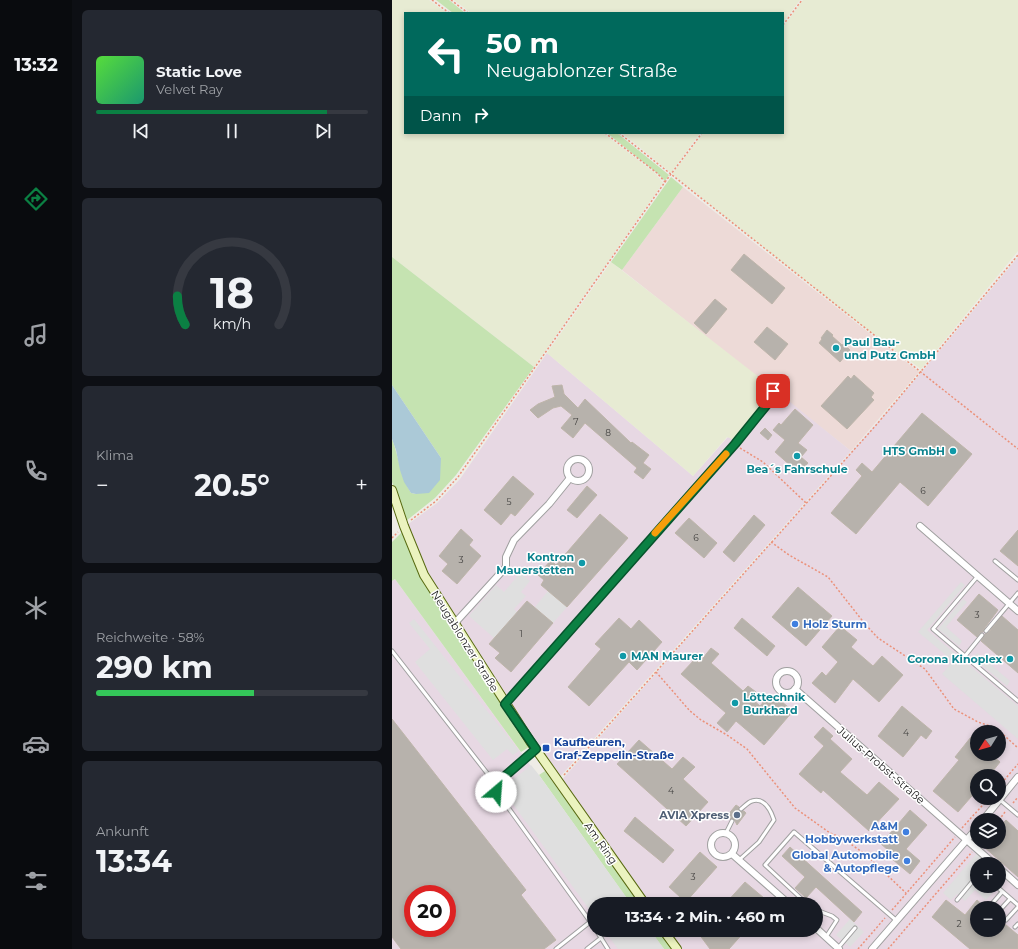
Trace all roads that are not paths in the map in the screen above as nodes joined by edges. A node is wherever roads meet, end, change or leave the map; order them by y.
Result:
1 (769, 402) dead end
2 (570, 478) dead end
3 (392, 490) edge
4 (920, 526) dead end
5 (995, 561) dead end
6 (977, 576) junction
7 (1018, 580) edge
8 (1018, 593) edge
9 (1009, 603) junction
10 (1018, 611) edge
11 (454, 624) junction
12 (986, 631) dead end
13 (982, 635) dead end
14 (392, 651) edge
15 (965, 656) junction
16 (795, 690) dead end
17 (1018, 701) edge
18 (505, 704) junction
19 (536, 749) junction
20 (1018, 777) edge
21 (498, 782) junction
22 (558, 782) joint
23 (1006, 791) edge
24 (994, 805) edge
25 (1006, 805) edge
26 (741, 809) dead end
27 (988, 813) edge
28 (1018, 815) edge
29 (732, 821) dead end
30 (726, 833) junction
31 (970, 836) edge
32 (967, 840) junction
33 (732, 854) junction
34 (986, 857) edge
35 (739, 860) junction
36 (1006, 876) edge
37 (970, 884) edge
38 (1018, 885) edge
39 (1001, 893) edge
40 (1003, 893) edge
41 (639, 897) edge
42 (781, 897) edge
43 (799, 897) edge
44 (1010, 899) junction
45 (957, 900) dead end
46 (994, 901) edge
47 (1006, 903) edge
48 (1018, 906) edge
49 (823, 913) edge
50 (587, 918) edge
51 (1006, 920) dead end
52 (897, 921) junction
53 (587, 924) edge
54 (1018, 924) edge
55 (1015, 927) dead end
56 (855, 928) dead end
57 (823, 934) edge
58 (668, 937) edge
59 (826, 937) junction
60 (601, 938) joint
61 (556, 949) edge
62 (587, 949) edge
63 (608, 949) edge
64 (677, 949) edge
65 (838, 949) edge
66 (872, 949) edge

1 - 18 street
2 - 11 street
3 - 11 street, Neugablonzer Straße
4 - 6 street
5 - 7 lane
6 - 9 street
6 - 15 lane
8 - 9 lane
9 - 10 street
9 - 12 lane
11 - 18 street, Neugablonzer Straße
13 - 15 lane
14 - 21 lane
15 - 17 lane
16 - 32 street, Julius-Probst-Straße
18 - 19 street, Neugablonzer Straße
19 - 21 lane
19 - 22 street, Neugablonzer Straße
20 - 23 street
21 - 50 lane
22 - 41 street, Am Ring
24 - 27 street
25 - 28 lane
26 - 35 lane
29 - 30 lane
30 - 33 street
30 - 33 street
31 - 32 street
32 - 34 street, Julius-Probst-Straße
32 - 52 street
33 - 35 street
35 - 42 street
36 - 38 street
37 - 45 lane
39 - 46 lane
40 - 44 lane
43 - 52 lane
44 - 47 lane
44 - 48 lane
48 - 51 lane
49 - 59 lane
52 - 66 street
53 - 61 lane
54 - 55 lane
56 - 65 lane
57 - 59 street
58 - 64 street
59 - 65 street
60 - 62 lane
60 - 63 lane

